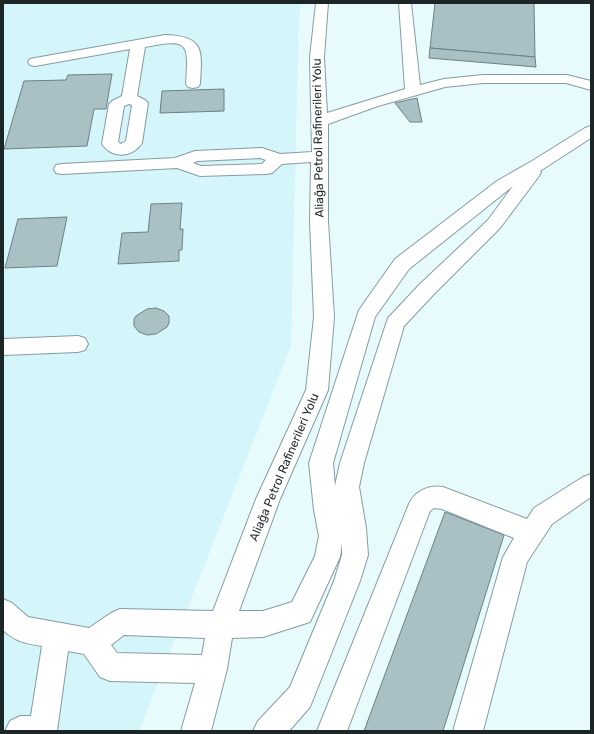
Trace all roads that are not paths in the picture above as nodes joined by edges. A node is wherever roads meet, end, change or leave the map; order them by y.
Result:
1 (322, 3) edge
2 (405, 3) edge
3 (138, 45) junction
4 (35, 62) dead end
5 (193, 84) dead end
6 (591, 86) edge
7 (413, 91) junction
8 (129, 98) junction
9 (320, 121) junction
10 (591, 131) edge
11 (320, 156) junction
12 (120, 158) junction
13 (538, 165) junction
14 (62, 169) dead end
15 (78, 344) dead end
16 (357, 345) junction
17 (3, 347) edge
18 (386, 351) junction
19 (346, 382) junction
20 (375, 389) junction
21 (333, 424) junction
22 (362, 433) junction
23 (591, 484) edge
24 (532, 533) junction
25 (3, 612) edge
26 (222, 625) junction
27 (57, 635) junction
28 (92, 642) junction
29 (213, 669) junction
30 (20, 731) edge
31 (196, 731) edge
32 (268, 731) edge
33 (332, 731) edge
34 (468, 731) edge

1 - 9 street, Aliağa Petrol Rafinerileri Yolu
2 - 7 street
3 - 4 street
3 - 5 street
3 - 8 street
6 - 7 street
7 - 9 street
8 - 12 street
8 - 12 street
9 - 11 street, Aliağa Petrol Rafinerileri Yolu
10 - 13 street
11 - 12 street
11 - 26 street, Aliağa Petrol Rafinerileri Yolu
12 - 14 street
13 - 16 street
13 - 18 street
15 - 17 street
16 - 18 street
16 - 19 street
18 - 20 street
19 - 20 street
19 - 21 street
20 - 22 street
21 - 22 street
21 - 26 street
22 - 32 street
23 - 24 street
24 - 33 street
24 - 34 street
25 - 27 street
26 - 28 street
26 - 29 street, Aliağa Petrol Rafinerileri Yolu
27 - 28 street
27 - 30 street
28 - 29 street
29 - 31 street, Aliağa Petrol Rafinerileri Yolu

